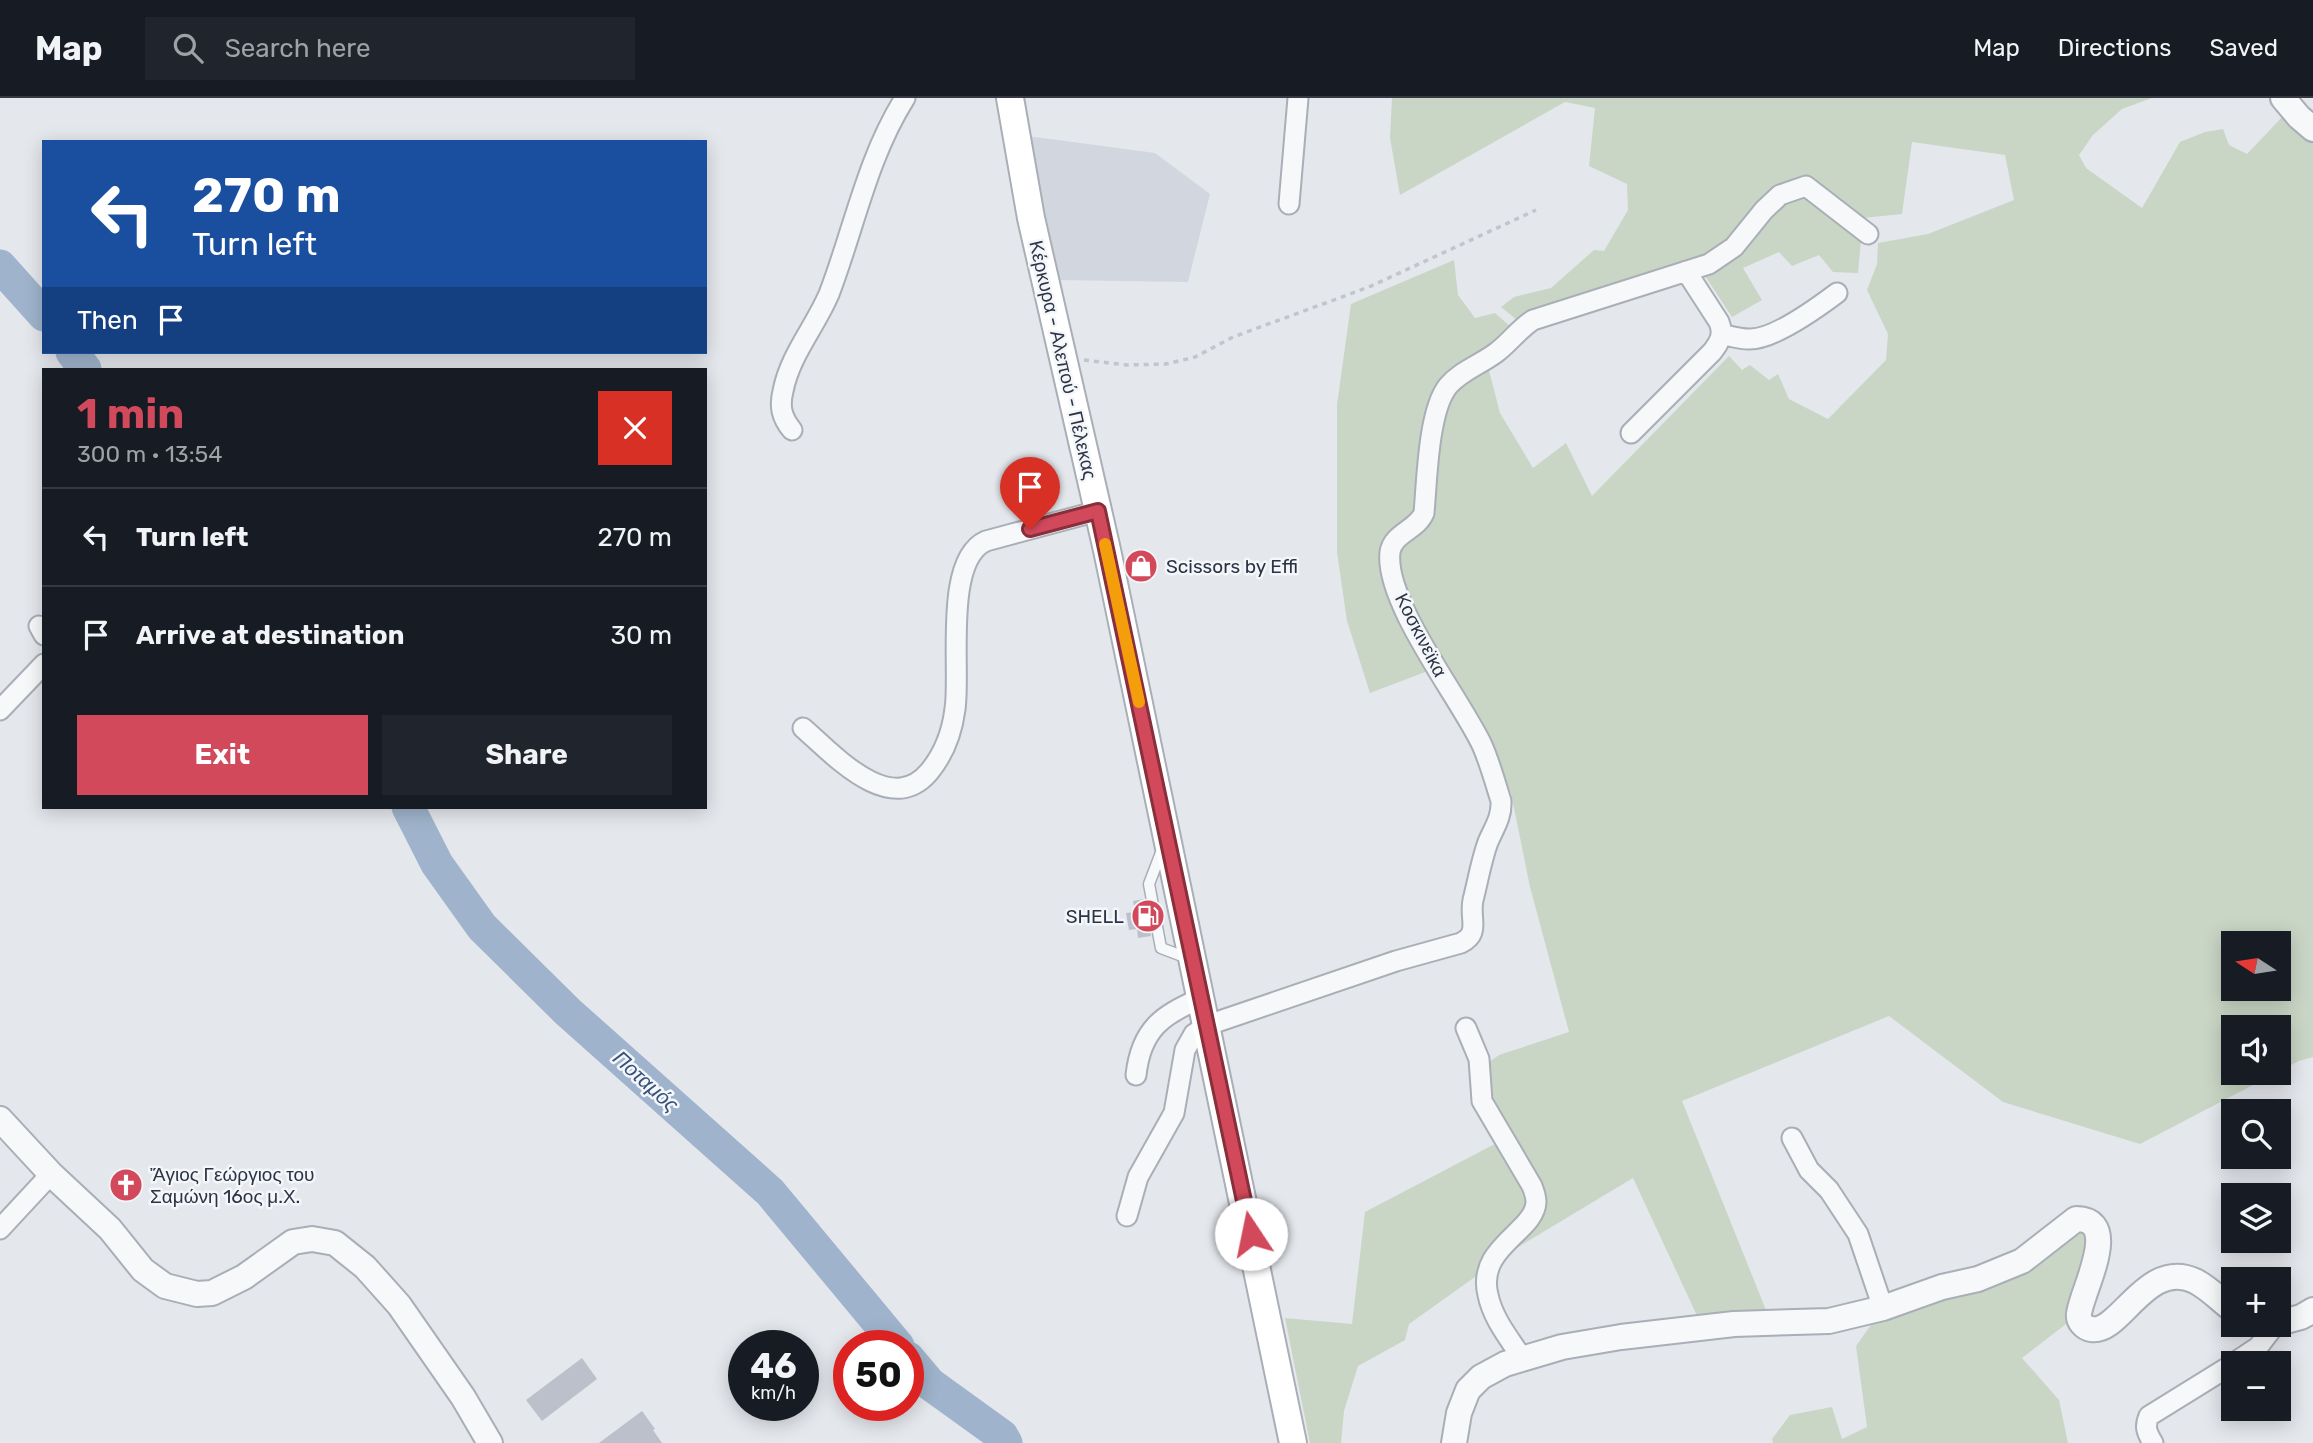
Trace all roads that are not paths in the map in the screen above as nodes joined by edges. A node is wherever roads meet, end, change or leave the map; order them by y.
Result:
1 (905, 98) edge
2 (1010, 98) edge
3 (1298, 98) edge
4 (2283, 98) edge
5 (2313, 129) edge
6 (1289, 204) dead end
7 (1868, 234) dead end
8 (1686, 271) junction
9 (1837, 293) dead end
10 (1721, 334) junction
11 (792, 430) dead end
12 (1631, 433) dead end
13 (1098, 511) junction
14 (42, 666) edge
15 (0, 710) edge
16 (803, 728) dead end
17 (1202, 998) junction
18 (1208, 1026) junction
19 (1466, 1028) dead end
20 (1136, 1075) dead end
21 (0, 1119) edge
22 (1791, 1138) dead end
23 (51, 1174) junction
24 (1127, 1216) dead end
25 (0, 1229) edge
26 (2221, 1301) edge
27 (1883, 1308) junction
28 (2313, 1310) edge
29 (2291, 1320) edge
30 (2266, 1337) edge
31 (2252, 1351) edge
32 (1522, 1358) junction
33 (2221, 1372) edge
34 (490, 1443) edge
35 (1293, 1443) edge
36 (1454, 1443) edge
37 (2154, 1443) edge

1 - 11 street
2 - 13 main road, Κέρκυρα - Αλεπού - Πέλεκας
3 - 6 street
4 - 5 street
7 - 8 street, Κοσκινεϊκα
8 - 10 street
8 - 18 street, Κοσκινεϊκα
9 - 10 street
10 - 12 street
13 - 16 street
13 - 17 main road, Κέρκυρα - Αλεπού - Πέλεκας
14 - 15 street
17 - 18 main road, Κέρκυρα - Αλεπού - Πέλεκας
17 - 20 street
18 - 24 street
18 - 35 main road, Κέρκυρα - Αλεπού - Πέλεκας
19 - 32 street
21 - 23 street
22 - 27 street
23 - 25 street
23 - 34 street
26 - 27 street
27 - 32 street
28 - 29 street
30 - 31 street
32 - 36 street
33 - 37 street

